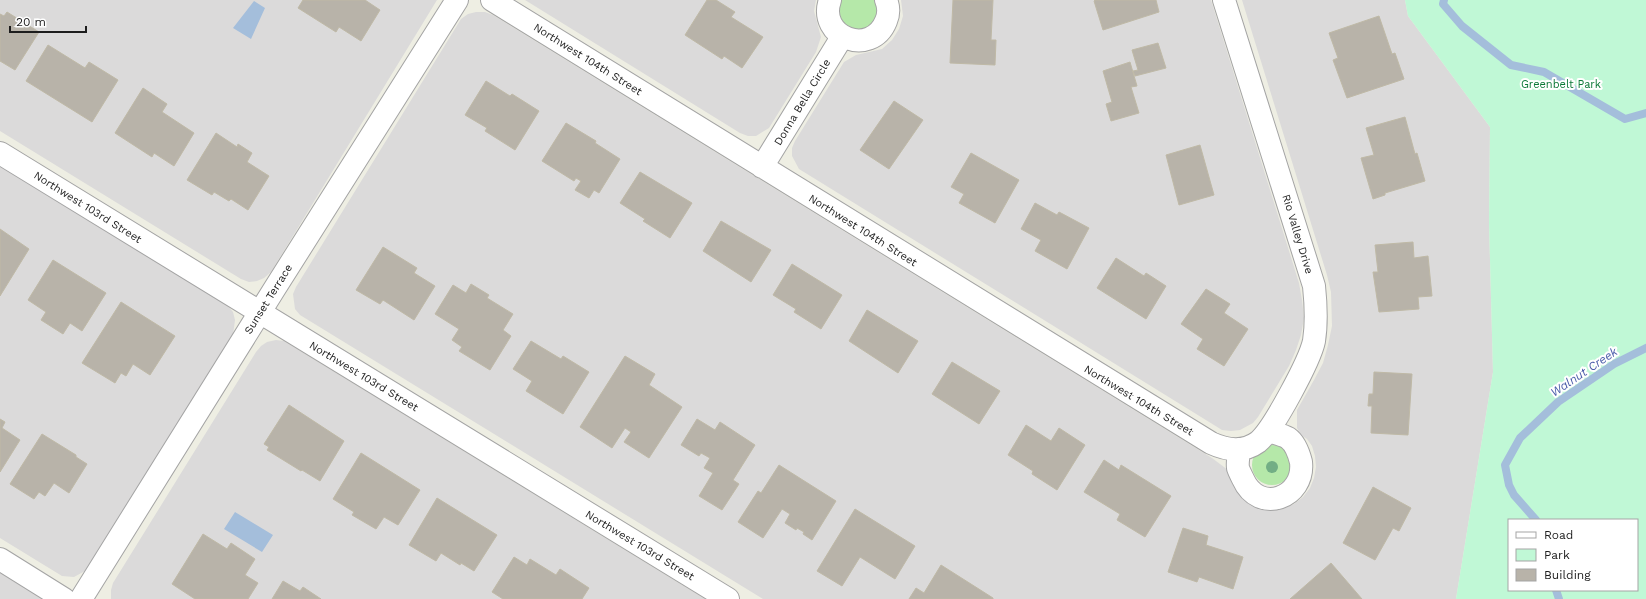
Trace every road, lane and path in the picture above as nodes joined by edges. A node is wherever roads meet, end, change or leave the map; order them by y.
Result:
1 (457, 0) edge
2 (492, 0) edge
3 (830, 0) edge
4 (886, 0) edge
5 (1224, 0) edge
6 (842, 36) junction
7 (0, 153) edge
8 (762, 167) junction
9 (260, 312) junction
10 (1268, 431) junction
11 (1239, 449) junction
12 (0, 559) edge
13 (64, 599) edge
14 (81, 599) edge
15 (728, 599) edge

1 - 9 street, Sunset Terrace
2 - 8 street, Northwest 104th Street
3 - 6 street
4 - 6 street
5 - 10 street, Rio Valley Drive
6 - 8 street, Donna Bella Circle
7 - 9 street, Northwest 103rd Street
8 - 11 street, Northwest 104th Street
9 - 14 street, Sunset Terrace
9 - 15 street, Northwest 103rd Street
10 - 11 street, Rio Valley Drive
10 - 11 street
12 - 13 street

